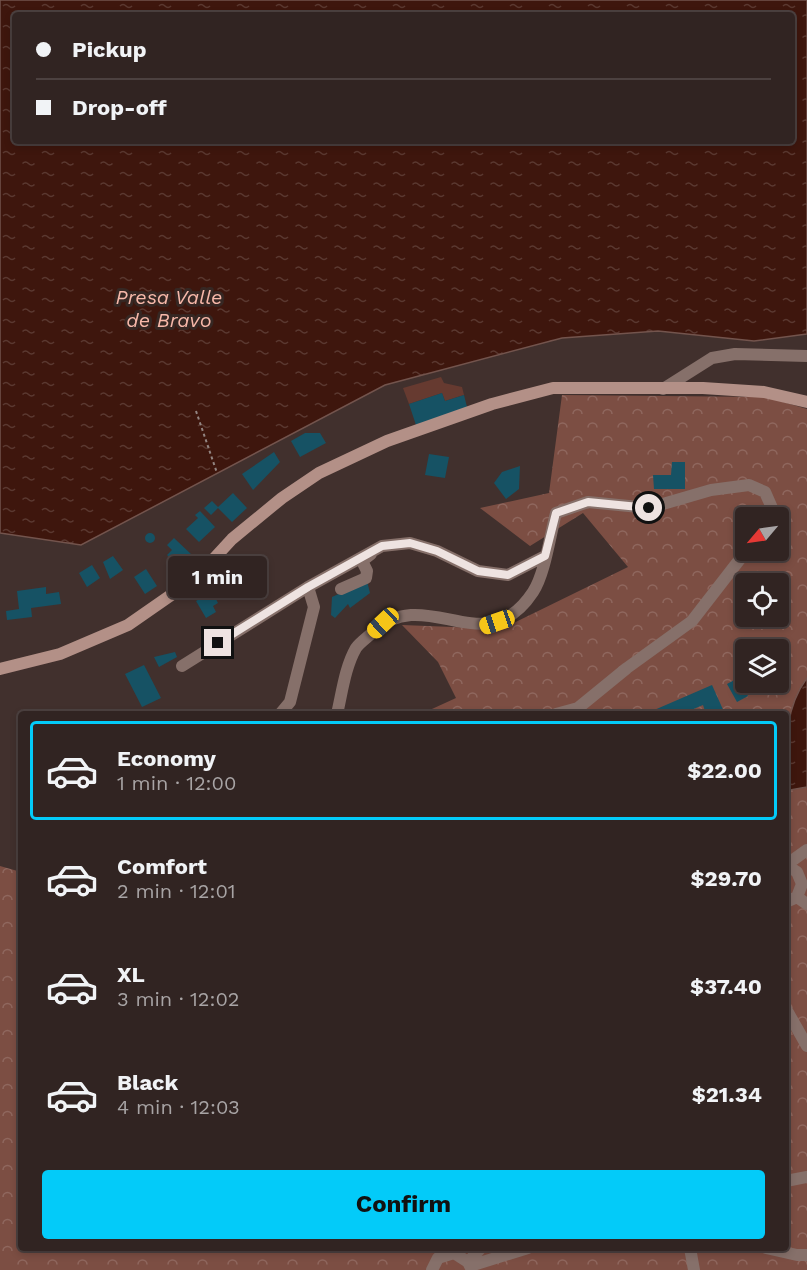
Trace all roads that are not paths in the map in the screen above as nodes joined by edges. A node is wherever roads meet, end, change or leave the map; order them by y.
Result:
1 (807, 356) edge
2 (663, 389) junction
3 (807, 402) edge
4 (772, 507) edge
5 (382, 546) junction
6 (545, 556) junction
7 (738, 561) edge
8 (308, 587) junction
9 (341, 589) dead end
10 (182, 666) dead end
11 (0, 669) edge
12 (282, 711) edge
13 (338, 711) edge
14 (567, 711) edge
15 (807, 850) edge
16 (789, 863) edge
17 (789, 867) edge
18 (804, 875) edge
19 (797, 901) edge
20 (789, 1014) edge
21 (807, 1046) edge
22 (807, 1177) edge
23 (789, 1180) edge
24 (479, 1251) edge
25 (518, 1251) edge
26 (691, 1251) edge
27 (778, 1251) edge
28 (807, 1255) edge
29 (470, 1266) edge
30 (432, 1270) edge
31 (694, 1270) edge

1 - 2 street
2 - 3 main road
2 - 11 main road
4 - 6 street
5 - 6 street
5 - 8 street
5 - 9 street
6 - 13 street
7 - 14 street
8 - 10 street
8 - 12 street
15 - 16 street
17 - 18 street
18 - 19 street
20 - 21 street
22 - 23 street
24 - 29 street
25 - 29 street
26 - 31 street
27 - 28 street
29 - 30 street

